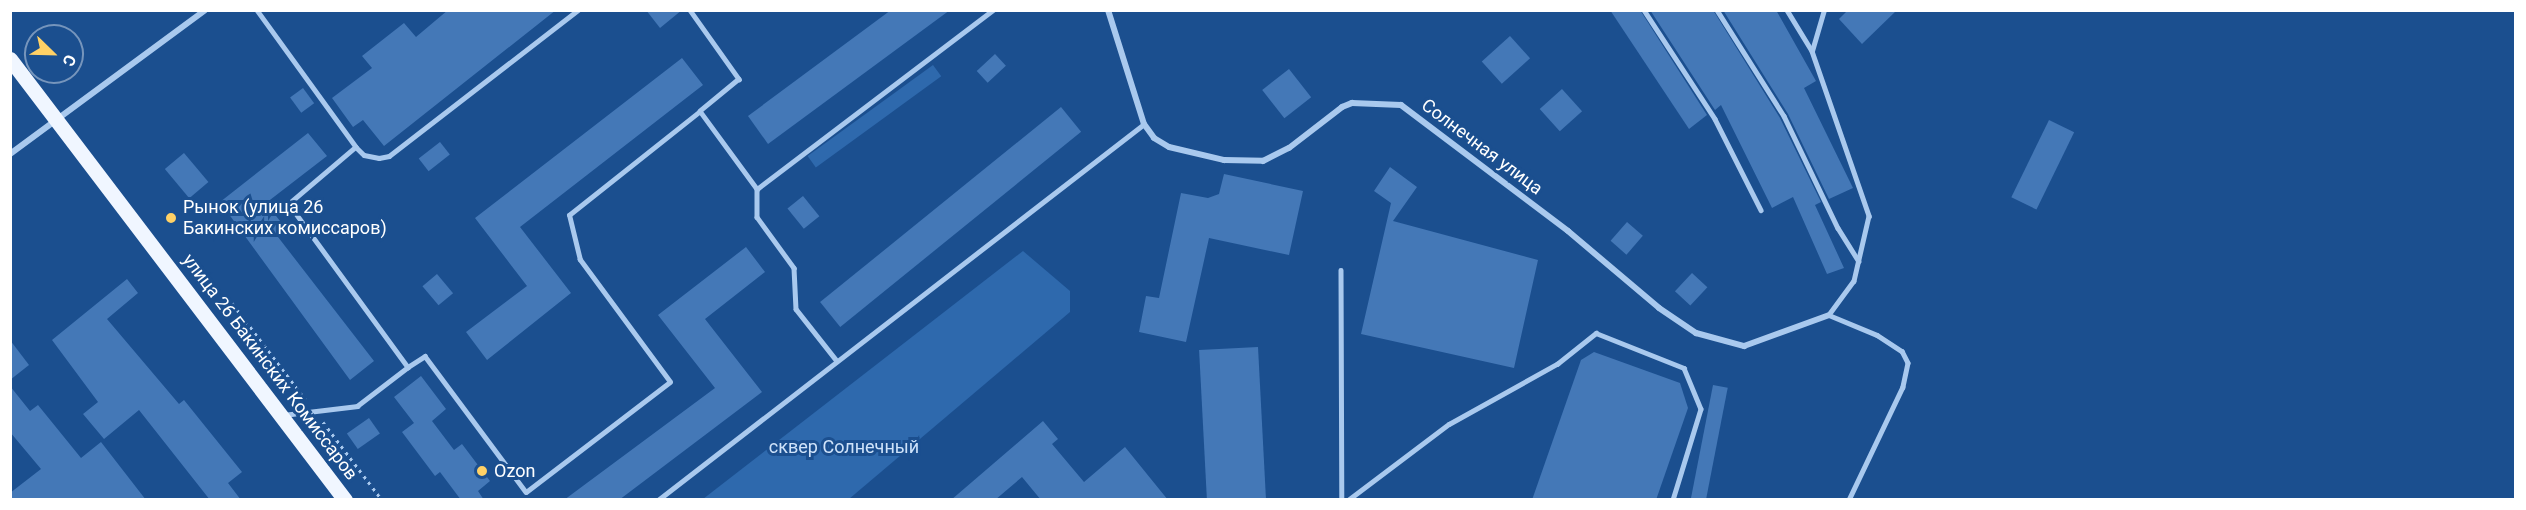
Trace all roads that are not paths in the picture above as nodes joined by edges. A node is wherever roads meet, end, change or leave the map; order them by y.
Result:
1 (205, 10) edge
2 (257, 10) edge
3 (578, 10) edge
4 (690, 10) edge
5 (993, 10) edge
6 (1108, 10) edge
7 (1644, 10) edge
8 (1717, 10) edge
9 (1787, 10) edge
10 (1824, 10) edge
11 (1812, 51) junction
12 (10, 59) edge
13 (700, 111) junction
14 (56, 119) junction
15 (1144, 124) junction
16 (356, 147) junction
17 (10, 154) edge
18 (757, 189) junction
19 (1761, 210) dead end
20 (1860, 262) junction
21 (1341, 270) dead end
22 (1829, 315) junction
23 (837, 362) junction
24 (408, 367) junction
25 (282, 415) junction
26 (345, 500) edge
27 (657, 500) edge
28 (1342, 500) edge
29 (1347, 500) edge
30 (1673, 500) edge
31 (1849, 500) edge

1 - 14 street
2 - 16 lane
3 - 16 lane
4 - 13 lane
5 - 18 lane
6 - 15 street, Солнечная улица
7 - 19 lane
8 - 20 lane
9 - 11 lane
10 - 11 lane
11 - 20 lane
12 - 14 main road, улица 26 Бакинских Комиссаров
13 - 18 lane
13 - 24 lane
14 - 17 street
14 - 25 main road, улица 26 Бакинских Комиссаров
15 - 22 street, Солнечная улица
15 - 23 lane
16 - 24 lane
18 - 23 lane
20 - 22 lane
21 - 28 lane
22 - 31 lane
23 - 27 lane
24 - 25 lane
25 - 26 main road, улица 26 Бакинских Комиссаров
29 - 30 lane

